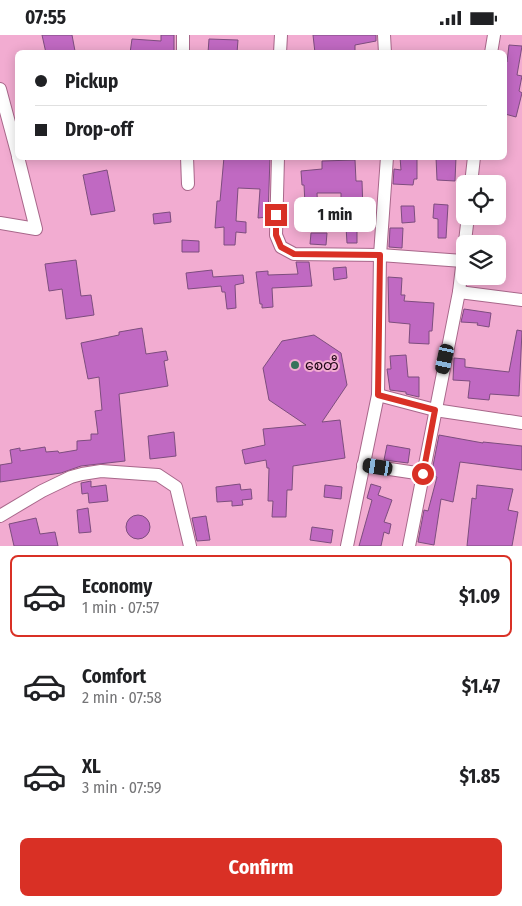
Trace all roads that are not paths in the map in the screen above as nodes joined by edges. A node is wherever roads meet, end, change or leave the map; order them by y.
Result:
1 (183, 35) edge
2 (281, 35) edge
3 (384, 35) edge
4 (494, 35) edge
5 (183, 50) edge
6 (280, 50) edge
7 (385, 50) edge
8 (492, 50) edge
9 (0, 89) edge
10 (15, 146) edge
11 (19, 160) edge
12 (187, 160) edge
13 (278, 160) edge
14 (387, 160) edge
15 (474, 160) edge
16 (472, 175) edge
17 (188, 184) dead end
18 (0, 223) edge
19 (380, 255) junction
20 (456, 260) edge
21 (460, 285) edge
22 (459, 292) junction
23 (522, 300) edge
24 (378, 395) junction
25 (435, 410) junction
26 (522, 423) edge
27 (363, 465) junction
28 (423, 474) junction
29 (0, 515) edge
30 (190, 546) edge
31 (347, 546) edge
32 (409, 546) edge

1 - 5 street
2 - 6 street
3 - 7 street
4 - 8 street
9 - 10 street
11 - 18 street
12 - 17 street
13 - 19 street
14 - 19 street
15 - 16 street
19 - 20 street
19 - 24 street
21 - 22 street
22 - 23 street
22 - 25 street
24 - 25 street
24 - 27 street
25 - 26 street
25 - 28 street
27 - 28 street
27 - 31 street
28 - 32 street
29 - 30 street

